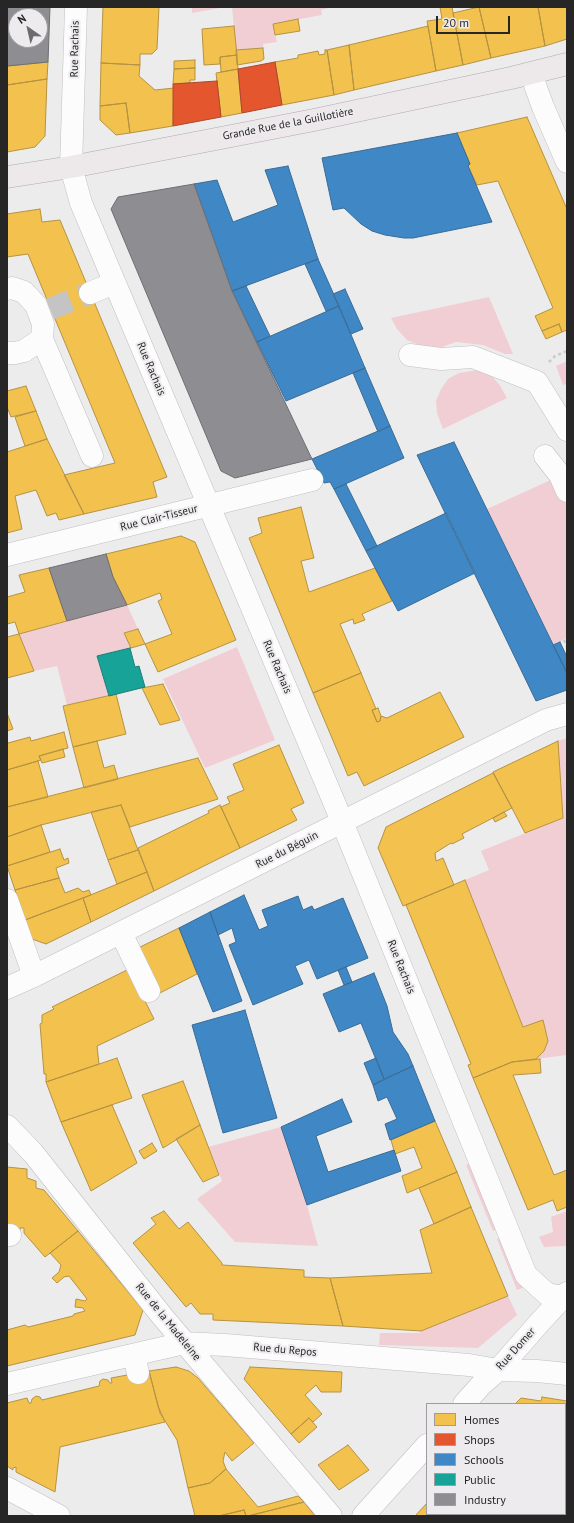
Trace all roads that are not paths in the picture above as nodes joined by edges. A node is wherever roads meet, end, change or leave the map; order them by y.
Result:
1 (76, 7) edge
2 (567, 64) edge
3 (533, 73) junction
4 (567, 162) edge
5 (71, 167) junction
6 (7, 177) edge
7 (114, 283) junction
8 (7, 289) edge
9 (90, 293) tunnel mouth
10 (42, 339) junction
11 (7, 353) edge
12 (410, 355) dead end
13 (567, 430) edge
14 (92, 456) dead end
15 (545, 456) dead end
16 (312, 480) dead end
17 (567, 490) edge
18 (209, 505) junction
19 (7, 555) edge
20 (567, 714) edge
21 (342, 822) junction
22 (7, 900) edge
23 (121, 933) junction
24 (34, 976) junction
25 (7, 988) edge
26 (149, 991) dead end
27 (7, 1126) edge
28 (565, 1295) edge
29 (184, 1343) junction
30 (498, 1370) junction
31 (567, 1374) edge
32 (7, 1384) edge
33 (465, 1403) edge
34 (426, 1446) edge
35 (7, 1488) edge
36 (59, 1516) edge
37 (331, 1516) edge
38 (363, 1516) edge

1 - 5 street, Rue Rachais
2 - 3 main road, Grande Rue de la Guillotière
3 - 4 street
3 - 5 main road, Grande Rue de la Guillotière
5 - 6 main road, Grande Rue de la Guillotière
5 - 7 street, Rue Rachais
7 - 9 street
7 - 18 street, Rue Rachais
8 - 10 street
10 - 11 street
10 - 14 street
12 - 13 street
15 - 17 street
16 - 18 street, Rue Clair-Tisseur
18 - 19 street, Rue Clair-Tisseur
18 - 21 street, Rue Rachais
20 - 21 street, Rue du Béguin
21 - 23 street, Rue du Béguin
21 - 28 street, Rue Rachais
22 - 24 street
23 - 24 street, Rue du Béguin
23 - 26 street
24 - 25 street, Rue du Béguin
27 - 29 street, Rue de la Madeleine
28 - 30 street, Rue Domer
29 - 30 street, Rue du Repos
29 - 32 street, Rue du Repos
29 - 37 street, Rue de la Madeleine
30 - 31 street, Rue du Repos
30 - 33 street, Rue Domer
34 - 38 street
35 - 36 street

